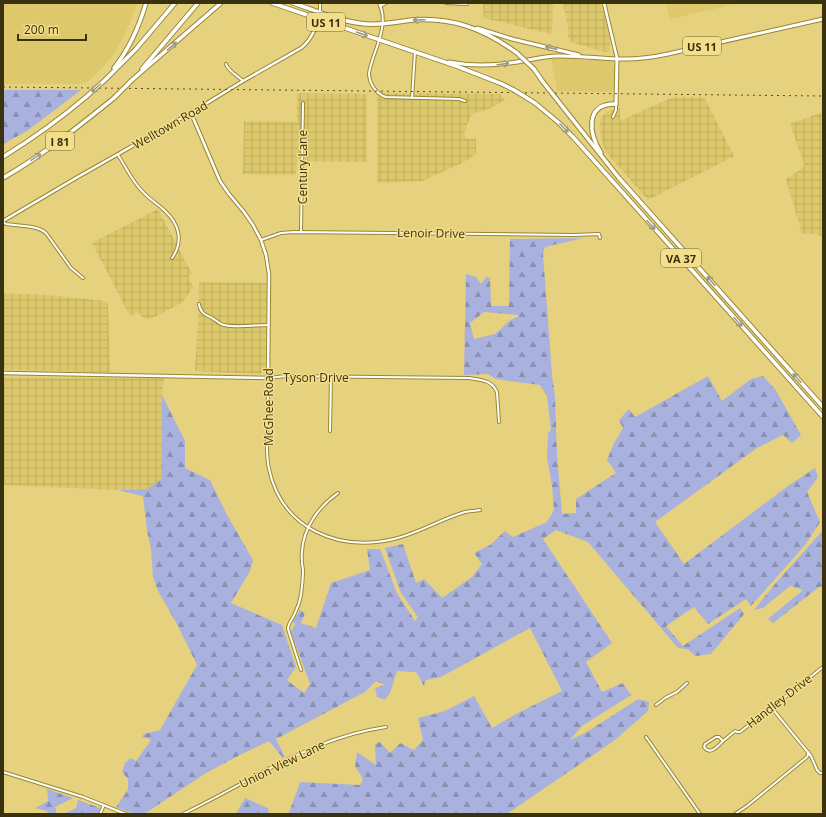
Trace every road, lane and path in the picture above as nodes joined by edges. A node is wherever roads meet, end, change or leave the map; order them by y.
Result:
1 (146, 3) edge
2 (175, 3) edge
3 (198, 3) edge
4 (221, 3) edge
5 (272, 3) edge
6 (293, 3) edge
7 (320, 3) edge
8 (386, 3) edge
9 (446, 3) edge
10 (604, 3) edge
11 (380, 4) edge
12 (467, 4) edge
13 (320, 12) junction
14 (318, 19) junction
15 (823, 19) edge
16 (456, 23) junction
17 (382, 24) junction
18 (379, 40) junction
19 (415, 52) junction
20 (589, 57) junction
21 (430, 58) junction
22 (617, 58) junction
23 (226, 64) dead end
24 (106, 79) junction
25 (132, 80) junction
26 (243, 81) junction
27 (412, 98) junction
28 (465, 101) dead end
29 (303, 103) dead end
30 (616, 104) junction
31 (191, 113) junction
32 (613, 117) dead end
33 (118, 155) junction
34 (3, 157) edge
35 (3, 178) edge
36 (652, 216) junction
37 (3, 222) edge
38 (301, 232) junction
39 (600, 238) dead end
40 (261, 240) junction
41 (172, 258) dead end
42 (84, 278) dead end
43 (199, 304) dead end
44 (268, 324) junction
45 (3, 373) edge
46 (331, 377) junction
47 (268, 378) junction
48 (823, 407) edge
49 (823, 417) edge
50 (500, 422) dead end
51 (330, 431) dead end
52 (338, 493) dead end
53 (480, 510) dead end
54 (308, 527) junction
55 (823, 667) edge
56 (301, 670) dead end
57 (687, 683) dead end
58 (656, 706) dead end
59 (774, 708) junction
60 (386, 727) dead end
61 (646, 737) dead end
62 (723, 741) junction
63 (808, 752) junction
64 (3, 772) edge
65 (823, 773) edge
66 (104, 805) junction
67 (100, 814) edge
68 (126, 814) edge
69 (183, 814) edge
70 (700, 814) edge
71 (734, 814) edge

1 - 24 highway
2 - 24 highway, I 81
3 - 25 highway, I 81
25 -> 4 highway
5 - 14 highway, US 11
6 - 13 highway, US 11
7 - 13 street
8 - 11 street
9 - 12 street
10 - 22 street
11 - 17 street
13 - 14 street, Welltown Road
13 - 17 highway, US 11
14 -> 18 highway, US 11
14 - 26 street, Welltown Road
15 - 22 main road, US 11
16 -> 17 highway, US 11
20 -> 16 main road, US 11
16 - 36 highway, VA 37, bridge
17 - 18 street
18 - 19 highway, US 11
18 - 27 street
19 - 21 highway, US 11
19 - 27 street
21 -> 20 main road, US 11
20 - 22 main road, US 11
21 -> 49 highway, VA 37, bridge
22 - 30 main road
23 - 26 street
24 -> 34 highway, I 81, bridge
35 -> 25 highway, I 81, bridge
26 - 31 street, Welltown Road
27 - 28 street
29 - 38 street, Century Lane
30 - 32 street
30 - 36 highway
31 - 33 street, Welltown Road
31 - 40 street, McGhee Road
33 - 37 street, Welltown Road
33 - 41 street
48 -> 36 highway, VA 37
37 - 42 street
38 - 39 street, Lenoir Drive
38 - 40 street, Lenoir Drive
40 - 44 street, McGhee Road
43 - 44 street
44 - 47 street, McGhee Road
45 - 47 street, Tyson Drive
46 - 47 street, Tyson Drive
46 - 50 street, Tyson Drive
46 - 51 street
47 - 54 street, McGhee Road
52 - 54 street
53 - 54 street, McGhee Road
54 - 56 street
55 - 59 street, Handley Drive
57 - 58 street
59 - 62 street, Handley Drive
59 - 63 street
60 - 69 street, Union View Lane
61 - 70 street
62 - 62 street, Handley Drive
63 - 65 street
63 - 71 street
64 - 66 street
66 - 67 street
66 - 68 street

